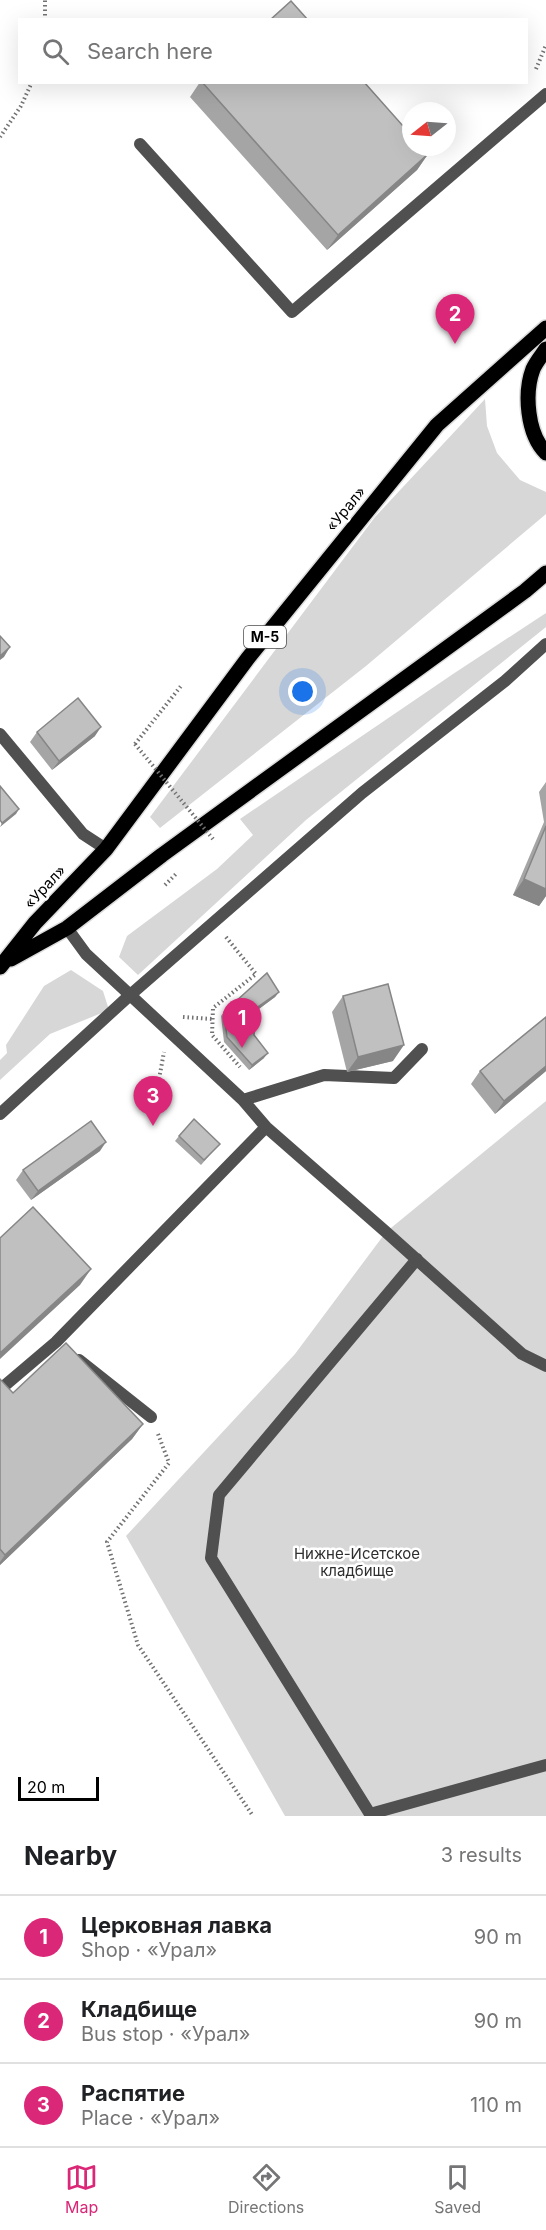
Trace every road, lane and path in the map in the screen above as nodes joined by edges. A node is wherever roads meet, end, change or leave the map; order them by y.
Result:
1 (45, 0) edge
2 (45, 18) edge
3 (546, 45) edge
4 (536, 69) dead end
5 (31, 84) edge
6 (546, 94) edge
7 (0, 137) edge
8 (140, 144) dead end
9 (546, 328) edge
10 (546, 349) edge
11 (546, 453) edge
12 (546, 573) edge
13 (546, 644) edge
14 (181, 686) dead end
15 (0, 734) edge
16 (213, 839) dead end
17 (106, 849) junction
18 (67, 928) junction
19 (233, 945) dead end
20 (2, 965) edge
21 (129, 996) junction
22 (168, 1032) junction
23 (422, 1049) dead end
24 (263, 1094) junction
25 (243, 1100) junction
26 (155, 1101) dead end
27 (0, 1114) edge
28 (266, 1127) junction
29 (417, 1259) junction
30 (64, 1348) junction
31 (546, 1366) edge
32 (3, 1387) edge
33 (151, 1417) joint
34 (546, 1765) edge
35 (253, 1816) edge

1 - 2 path
3 - 4 path
5 - 7 path
6 - 8 street
9 - 17 main road, «Урал» / М-5
10 - 11 main road
12 - 18 main road, «Урал» / М-5
13 - 21 street
14 - 16 path, bridge
15 - 17 street
17 - 20 main road, «Урал» / М-5
18 - 20 main road, «Урал» / М-5
18 - 21 street
19 - 24 path
21 - 22 street
21 - 27 street
22 - 25 street
22 - 26 path
23 - 24 street
24 - 25 street
25 - 28 street
28 - 29 street
28 - 30 street
29 - 31 street
29 - 34 street
30 - 32 street
30 - 33 street
33 - 35 path

